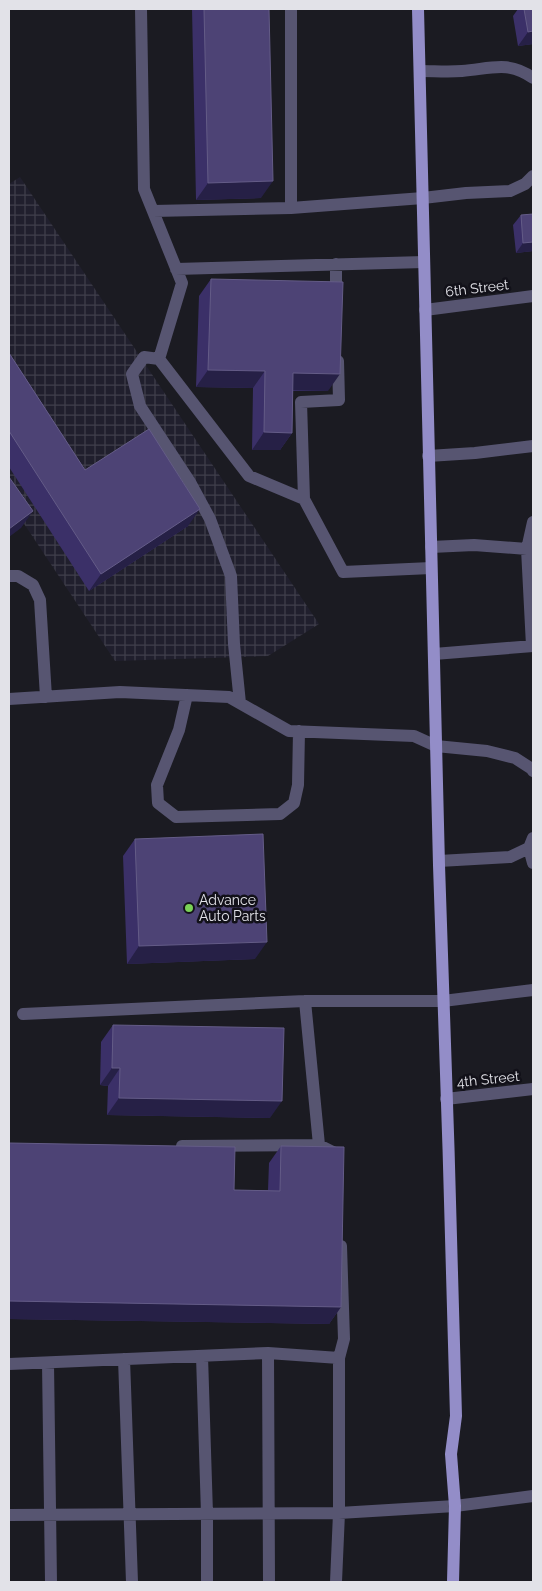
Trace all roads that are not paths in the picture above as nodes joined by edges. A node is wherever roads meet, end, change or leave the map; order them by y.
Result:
1 (141, 9) edge
2 (291, 9) edge
3 (418, 9) edge
4 (420, 72) junction
5 (533, 78) edge
6 (533, 176) edge
7 (423, 198) junction
8 (291, 208) junction
9 (153, 211) junction
10 (424, 262) junction
11 (336, 264) junction
12 (176, 269) junction
13 (533, 296) edge
14 (425, 310) junction
15 (337, 312) edge
16 (338, 351) edge
17 (160, 359) junction
18 (533, 446) edge
19 (428, 456) junction
20 (304, 499) junction
21 (533, 522) edge
22 (431, 547) junction
23 (527, 549) junction
24 (431, 568) junction
25 (9, 576) edge
26 (532, 646) edge
27 (434, 654) junction
28 (187, 696) junction
29 (46, 697) junction
30 (9, 699) edge
31 (240, 703) junction
32 (299, 731) junction
33 (436, 746) junction
34 (533, 771) edge
35 (531, 843) edge
36 (439, 861) junction
37 (533, 863) edge
38 (533, 990) edge
39 (444, 1001) junction
40 (305, 1002) junction
41 (23, 1014) dead end
42 (533, 1089) edge
43 (446, 1099) junction
44 (319, 1144) junction
45 (174, 1146) edge
46 (339, 1165) edge
47 (341, 1232) edge
48 (268, 1353) junction
49 (202, 1356) junction
50 (340, 1358) junction
51 (124, 1359) junction
52 (48, 1362) junction
53 (9, 1364) edge
54 (533, 1496) edge
55 (455, 1506) junction
56 (339, 1513) junction
57 (129, 1514) junction
58 (207, 1514) junction
59 (269, 1514) junction
60 (9, 1515) edge
61 (50, 1515) junction
62 (51, 1582) edge
63 (132, 1582) edge
64 (207, 1582) edge
65 (270, 1582) edge
66 (336, 1582) edge
67 (453, 1582) edge

1 - 9 street
2 - 8 street
3 - 4 main road
4 - 5 street
4 - 7 main road
6 - 7 street
7 - 8 street
7 - 10 main road
8 - 9 street
9 - 12 street
10 - 11 street
10 - 14 main road
11 - 12 street
11 - 15 street
12 - 17 street
13 - 14 street, 6th Street
14 - 19 main road
16 - 20 street
17 - 20 street
17 - 31 street
18 - 19 street
19 - 22 main road
20 - 24 street
21 - 23 street
22 - 23 street
22 - 24 main road
23 - 26 street
24 - 27 main road
25 - 29 street
26 - 27 street
27 - 33 main road
28 - 29 street
28 - 31 street
28 - 32 street
29 - 30 street
31 - 32 street
32 - 33 street
33 - 34 street
33 - 36 main road
35 - 36 street
35 - 37 street
36 - 39 main road
38 - 39 street
39 - 40 street
39 - 43 main road
40 - 41 street
40 - 44 street
42 - 43 street, 4th Street
43 - 55 main road
44 - 45 street
44 - 46 street
47 - 50 street
48 - 49 street
48 - 50 street
48 - 59 street
49 - 51 street
49 - 58 street
50 - 56 street
51 - 52 street
51 - 57 street
52 - 53 street
52 - 61 street
54 - 55 street
55 - 56 street
55 - 67 main road
56 - 59 street
56 - 66 street
57 - 58 street
57 - 61 street
57 - 63 street
58 - 59 street
58 - 64 street
59 - 65 street
60 - 61 street
61 - 62 street

